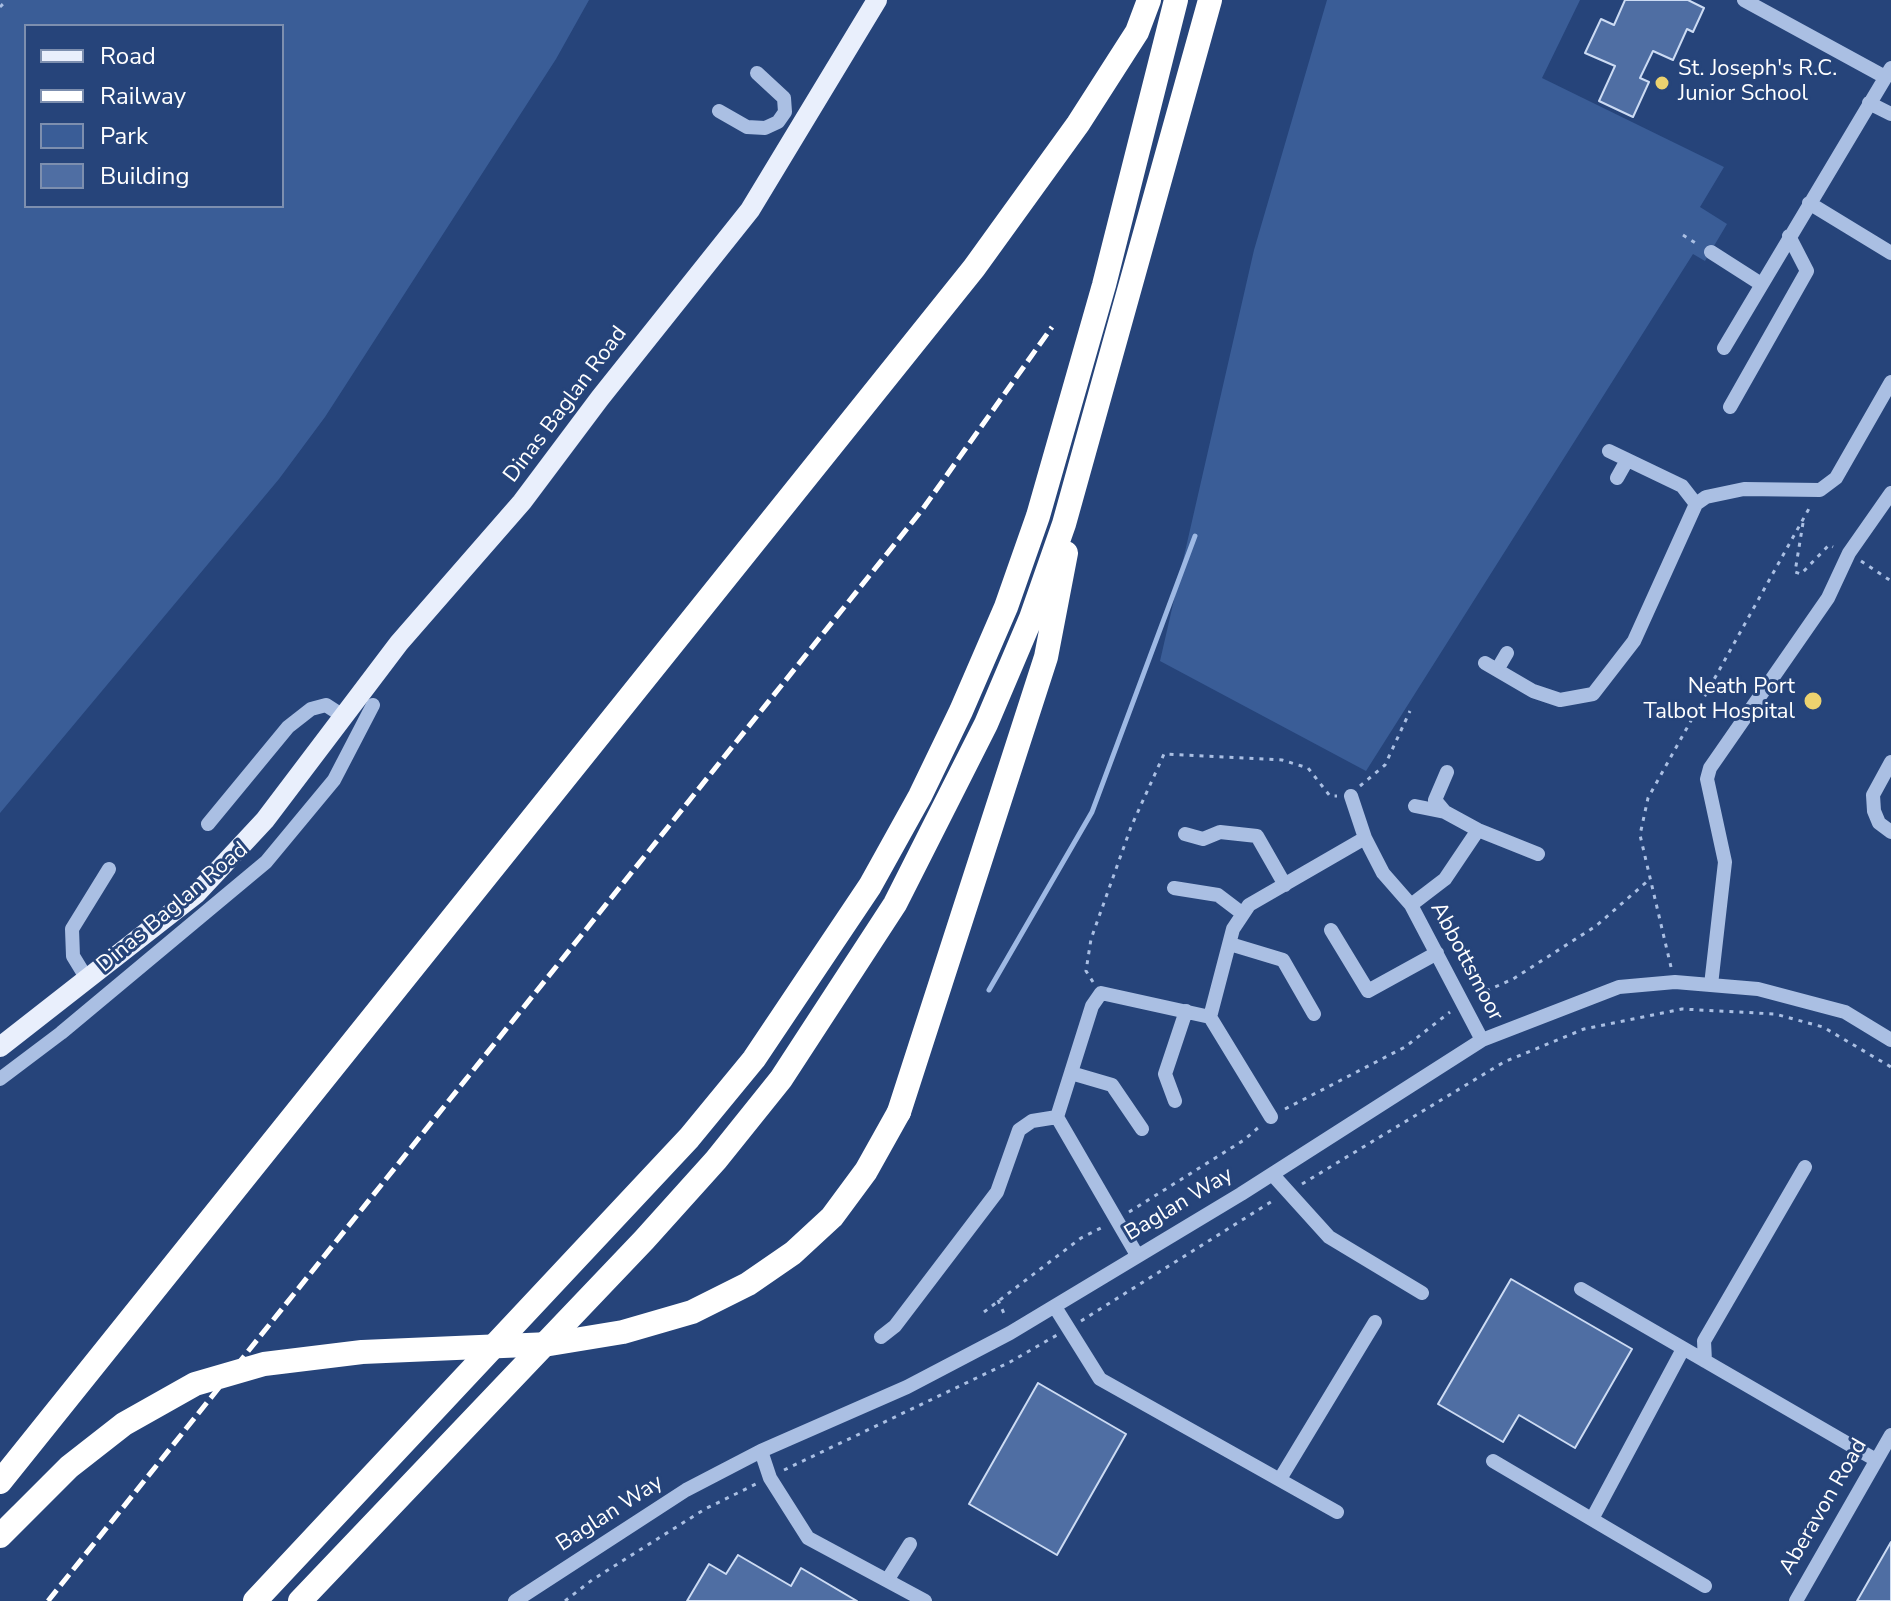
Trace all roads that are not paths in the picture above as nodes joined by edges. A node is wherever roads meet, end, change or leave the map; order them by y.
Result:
1 (877, 0) edge
2 (1149, 0) edge
3 (1176, 0) edge
4 (1210, 0) edge
5 (1744, 0) edge
6 (1888, 72) edge
7 (757, 73) dead end
8 (1869, 103) junction
9 (719, 111) dead end
10 (1891, 114) edge
11 (791, 122) junction
12 (1809, 203) junction
13 (1789, 236) junction
14 (1711, 252) dead end
15 (1891, 253) edge
16 (1761, 284) junction
17 (1724, 348) dead end
18 (1891, 382) edge
19 (1730, 407) dead end
20 (1090, 433) junction
21 (1609, 451) dead end
22 (1626, 462) junction
23 (1617, 478) dead end
24 (1891, 493) edge
25 (1696, 504) junction
26 (1507, 653) dead end
27 (373, 705) dead end
28 (343, 716) junction
29 (1891, 762) edge
30 (1447, 772) dead end
31 (1351, 796) road end
32 (1415, 806) dead end
33 (1445, 812) junction
34 (208, 824) dead end
35 (1478, 830) junction
36 (1891, 832) edge
37 (1185, 834) dead end
38 (1365, 838) junction
39 (1538, 854) dead end
40 (109, 869) dead end
41 (1285, 885) junction
42 (1174, 888) dead end
43 (1411, 905) junction
44 (1243, 914) junction
45 (1331, 930) dead end
46 (1230, 944) junction
47 (1437, 953) junction
48 (87, 979) junction
49 (1711, 985) junction
50 (1186, 1011) junction
51 (1314, 1014) dead end
52 (1210, 1017) junction
53 (1482, 1040) junction
54 (1891, 1040) edge
55 (0, 1047) edge
56 (1071, 1073) junction
57 (0, 1079) edge
58 (1175, 1101) dead end
59 (1057, 1117) junction
60 (1271, 1117) road end
61 (1142, 1129) dead end
62 (1805, 1167) dead end
63 (1272, 1174) junction
64 (1137, 1255) junction
65 (1581, 1289) dead end
66 (1422, 1293) dead end
67 (1055, 1307) junction
68 (1375, 1322) dead end
69 (881, 1337) dead end
70 (1683, 1349) junction
71 (1705, 1361) junction
72 (1891, 1435) edge
73 (761, 1451) junction
74 (1876, 1460) junction
75 (1493, 1461) dead end
76 (1280, 1479) junction
77 (0, 1482) edge
78 (1337, 1512) dead end
79 (1592, 1519) junction
80 (0, 1536) edge
81 (910, 1544) dead end
82 (888, 1579) junction
83 (1705, 1586) dead end
84 (255, 1601) edge
85 (300, 1601) edge
86 (515, 1601) edge
87 (925, 1601) edge
88 (1796, 1601) edge

1 - 11 main road, Dinas Baglan Road
2 - 77 highway
3 - 84 highway
4 - 20 highway
5 - 6 street
6 - 8 street
7 - 11 street
8 - 10 street
8 - 12 street
9 - 11 street
11 - 28 main road, Dinas Baglan Road
12 - 13 street
12 - 15 street
13 - 16 street
13 - 19 street
14 - 16 street
16 - 17 street
18 - 25 street
20 - 80 highway, bridge
20 - 85 highway
21 - 22 street
22 - 23 street
22 - 25 street
24 - 49 street
25 - 26 street
27 - 57 street, Dinas Baglan Road
28 - 34 street
28 - 48 main road, Dinas Baglan Road
29 - 36 street
30 - 33 street
31 - 38 street, Abbottsmoor
32 - 33 street
33 - 35 street
35 - 39 street
35 - 43 street, Abbottsmoor
37 - 41 street
38 - 41 street
38 - 43 street, Abbottsmoor
40 - 48 street
41 - 44 street
42 - 44 street
43 - 47 street, Abbottsmoor
44 - 46 street
45 - 47 street
46 - 51 street
46 - 52 street
47 - 53 street, Abbottsmoor
48 - 55 main road, Dinas Baglan Road
49 - 53 street, Baglan Way
49 - 54 street, Baglan Way
50 - 52 street
50 - 56 street
50 - 58 street
52 - 60 street
53 - 63 street, Baglan Way
56 - 59 street
56 - 61 street
59 - 64 street
59 - 69 street
62 - 71 street
63 - 64 street, Baglan Way
63 - 66 street
64 - 67 street, Baglan Way
65 - 70 street
67 - 73 street, Baglan Way
67 - 76 street
68 - 76 street
70 - 71 street
70 - 79 street
71 - 74 street
72 - 74 street, Aberavon Road
73 - 82 street
73 - 86 street, Baglan Way
74 - 88 street, Aberavon Road
75 - 79 street
76 - 78 street
79 - 83 street
81 - 82 street
82 - 87 street

